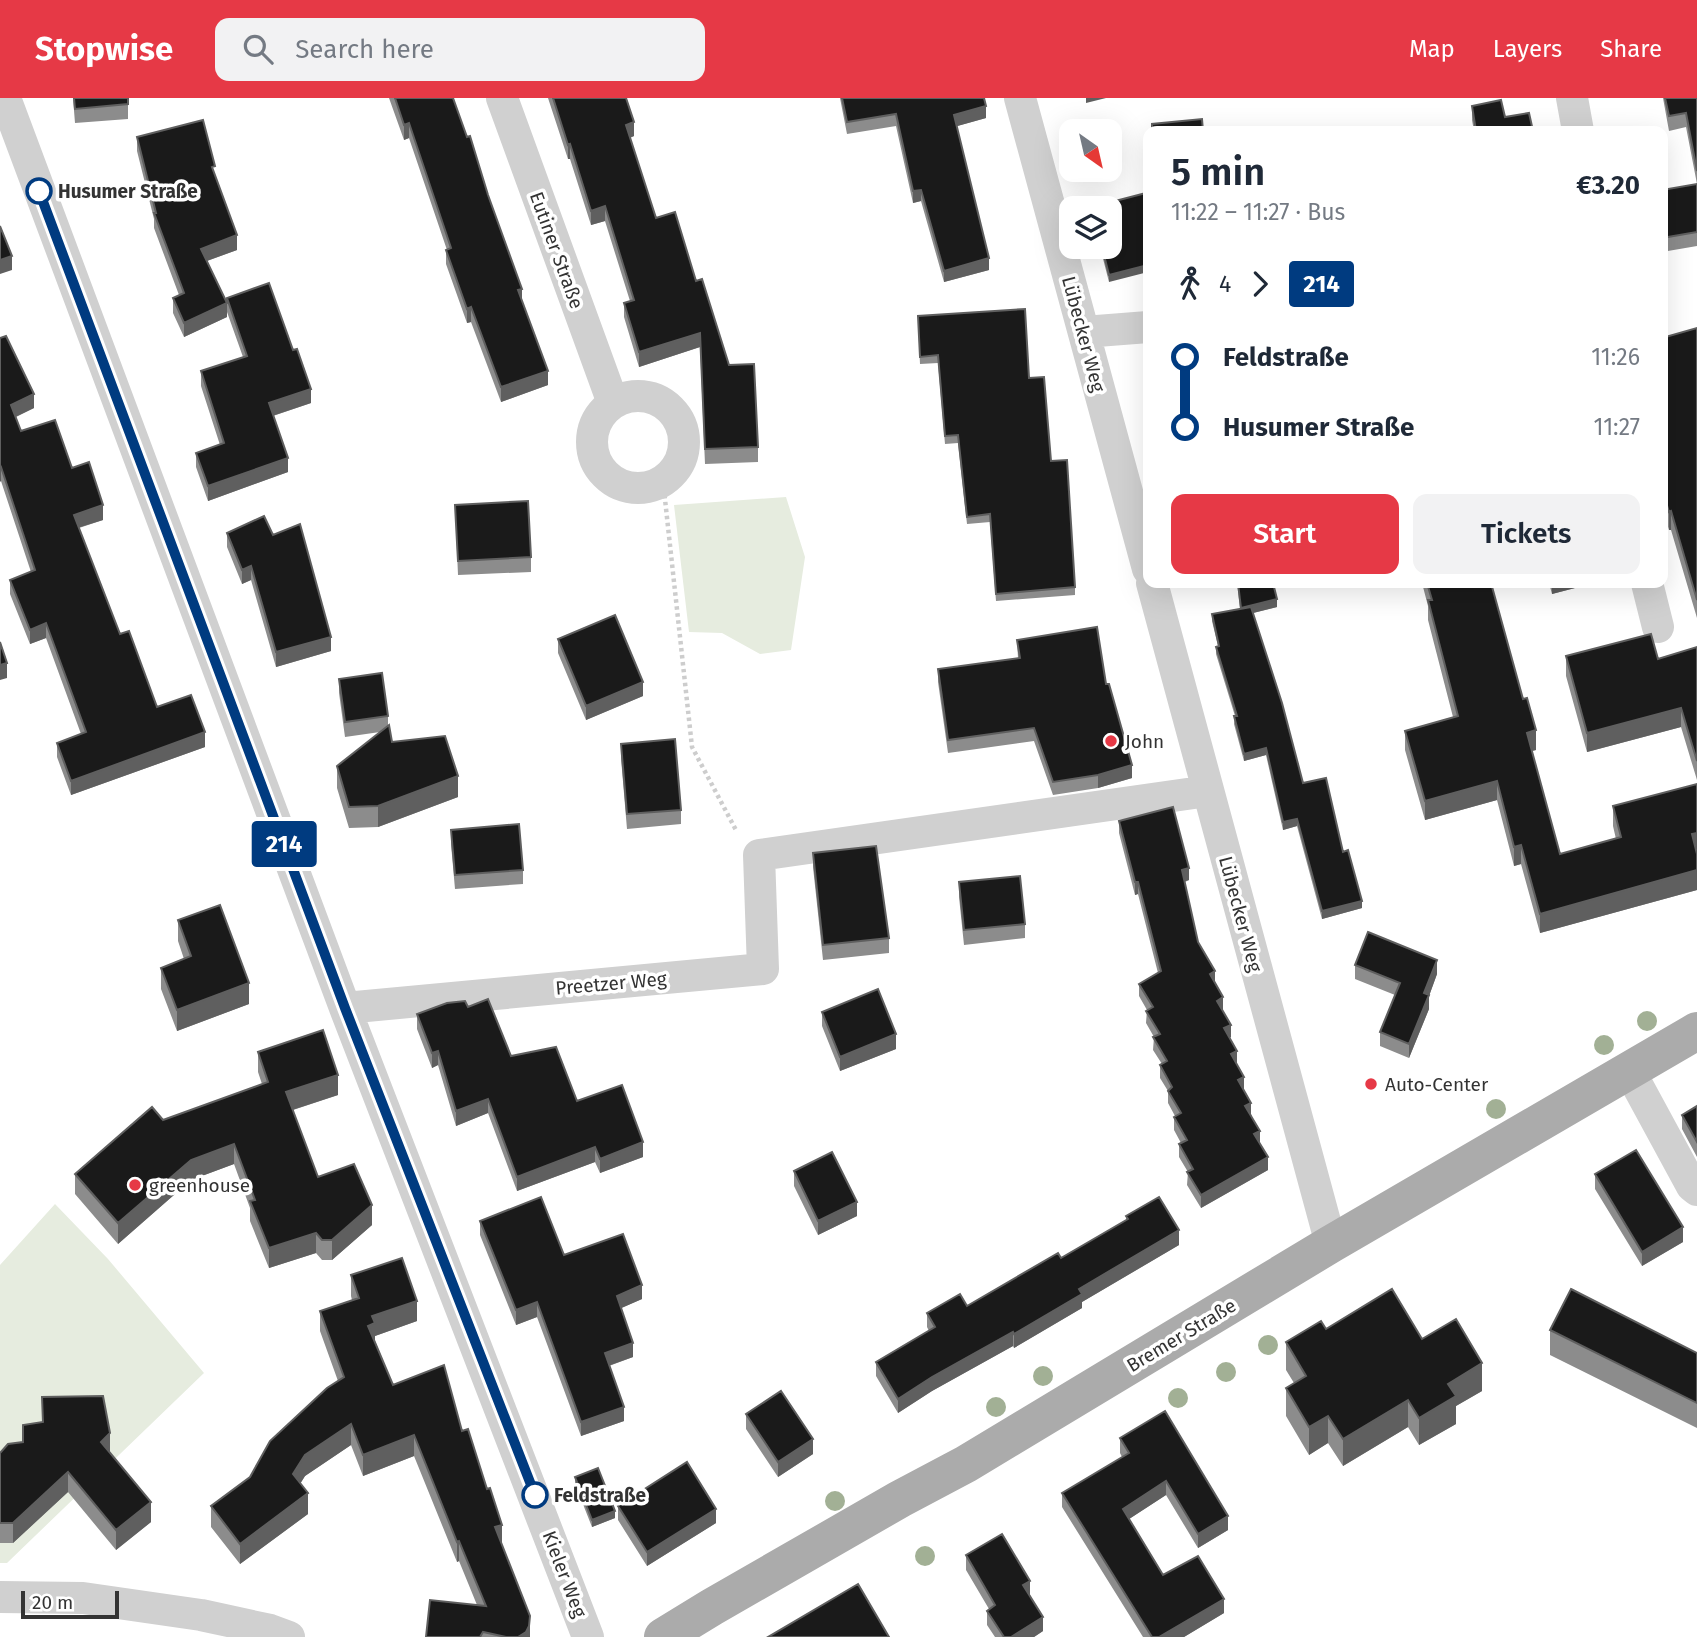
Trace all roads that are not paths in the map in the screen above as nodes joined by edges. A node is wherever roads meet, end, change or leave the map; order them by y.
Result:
1 (5, 98) edge
2 (502, 98) edge
3 (1020, 98) edge
4 (1572, 98) edge
5 (1577, 126) edge
6 (1143, 327) edge
7 (1084, 332) junction
8 (612, 403) junction
9 (1143, 550) edge
10 (1153, 588) edge
11 (1648, 588) edge
12 (1658, 627) dead end
13 (1208, 791) junction
14 (345, 1008) junction
15 (1697, 1031) edge
16 (1629, 1070) junction
17 (1697, 1190) edge
18 (1332, 1244) junction
19 (0, 1597) edge
20 (289, 1637) edge
21 (588, 1637) edge
22 (663, 1637) edge

1 - 14 street, Kieler Weg
2 - 8 street, Eutiner Straße
3 - 7 street, Lübecker Weg
4 - 5 street
6 - 7 street
7 - 9 street, Lübecker Weg
8 - 8 street
10 - 13 street, Lübecker Weg
11 - 12 street
13 - 14 street, Preetzer Weg
13 - 18 street, Lübecker Weg
14 - 21 street, Kieler Weg
15 - 16 main road, Bremer Straße
16 - 17 street
16 - 18 main road, Bremer Straße
18 - 22 main road, Bremer Straße
19 - 20 street

